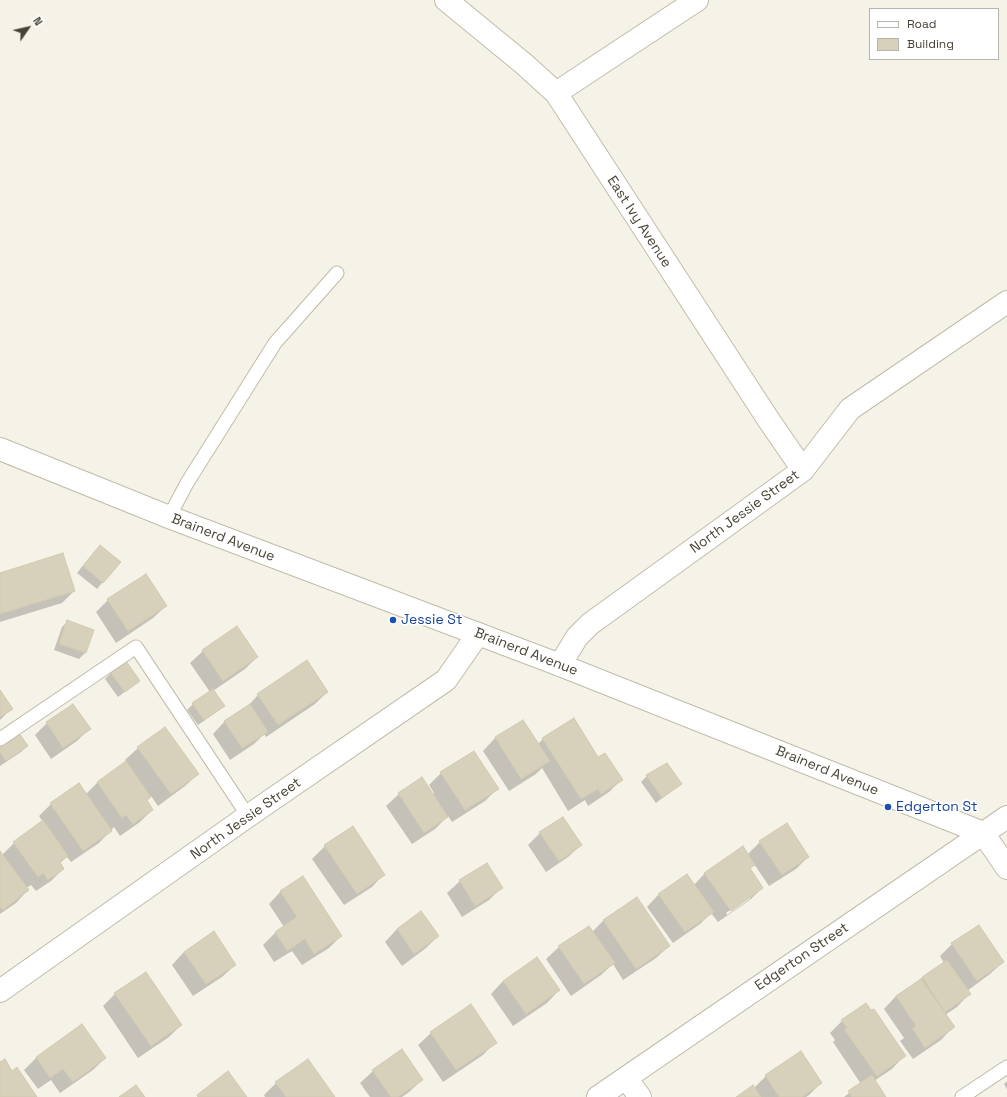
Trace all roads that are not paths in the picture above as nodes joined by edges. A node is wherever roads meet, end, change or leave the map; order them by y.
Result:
1 (446, 0) edge
2 (697, 0) edge
3 (556, 94) junction
4 (337, 273) dead end
5 (1007, 302) edge
6 (0, 450) edge
7 (803, 470) junction
8 (169, 517) junction
9 (478, 634) junction
10 (560, 665) junction
11 (0, 739) edge
12 (248, 816) junction
13 (1007, 817) edge
14 (983, 833) junction
15 (1007, 868) edge
16 (0, 991) edge
17 (1007, 1067) edge
18 (626, 1078) junction
19 (598, 1097) edge
20 (640, 1097) edge
21 (962, 1097) edge

1 - 3 street, East Ivy Avenue
2 - 3 street
3 - 7 street, East Ivy Avenue
4 - 8 lane
5 - 7 street, North Jessie Street
6 - 8 street, Brainerd Avenue
7 - 10 street, North Jessie Street
8 - 9 street, Brainerd Avenue
9 - 10 street, Brainerd Avenue
9 - 12 street, North Jessie Street
10 - 14 street, Brainerd Avenue
11 - 12 lane
12 - 16 street, North Jessie Street
13 - 14 street, Edgerton Street
14 - 15 street
14 - 18 street, Edgerton Street
17 - 21 lane
18 - 19 street, Edgerton Street
18 - 20 street

